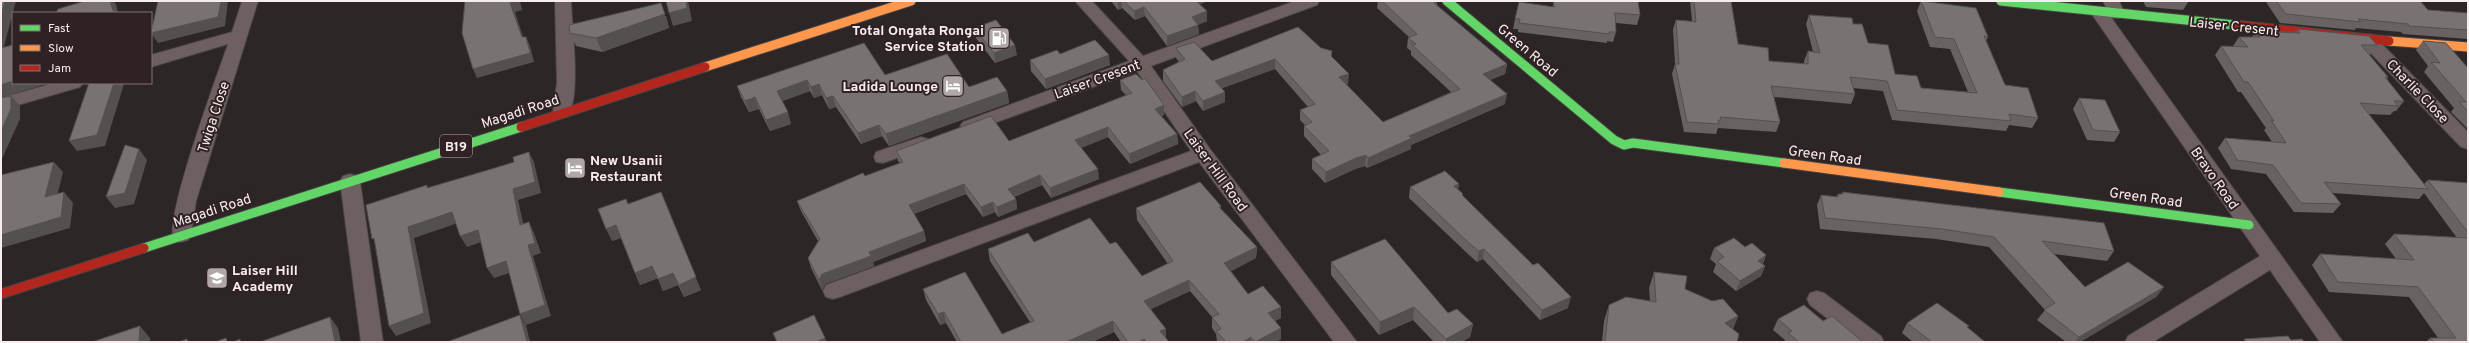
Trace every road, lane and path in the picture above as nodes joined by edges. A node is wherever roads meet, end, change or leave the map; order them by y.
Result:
1 (250, 1) edge
2 (563, 1) edge
3 (911, 1) edge
4 (1083, 1) edge
5 (1311, 1) edge
6 (1447, 1) edge
7 (2001, 1) edge
8 (2109, 9) edge
9 (239, 35) junction
10 (2367, 39) junction
11 (2468, 47) edge
12 (152, 61) edge
13 (1140, 63) junction
14 (71, 84) edge
15 (1, 104) edge
16 (562, 112) junction
17 (956, 130) edge
18 (934, 138) edge
19 (2468, 143) edge
20 (1203, 154) junction
21 (883, 157) dead end
22 (350, 181) junction
23 (2249, 225) junction
24 (181, 235) junction
25 (2273, 258) junction
26 (833, 291) dead end
27 (1, 294) edge
28 (1817, 299) dead end
29 (372, 342) edge
30 (1346, 342) edge
31 (1873, 342) edge
32 (2136, 342) edge
33 (2332, 342) edge

1 - 9 street, Twiga Close
2 - 16 street
3 - 16 main road, Magadi Road / B19
4 - 13 street, Laiser Hill Road
5 - 13 street, Laiser Cresent
6 - 23 main road, Green Road
7 - 8 main road, Laiser Cresent
8 - 10 main road, Laiser Cresent
8 - 23 street, Bravo Road
9 - 12 street
9 - 24 street, Twiga Close
10 - 11 main road, Laiser Cresent
10 - 19 street, Charlie Close
13 - 17 street, Laiser Cresent
13 - 20 street, Laiser Hill Road
14 - 15 street
16 - 22 main road, Magadi Road / B19
18 - 21 street
20 - 26 street
20 - 30 street, Laiser Hill Road
22 - 24 main road, Magadi Road / B19
22 - 29 street
23 - 25 street, Bravo Road
24 - 27 main road, Magadi Road / B19
25 - 32 street
25 - 33 street, Bravo Road
28 - 31 street

